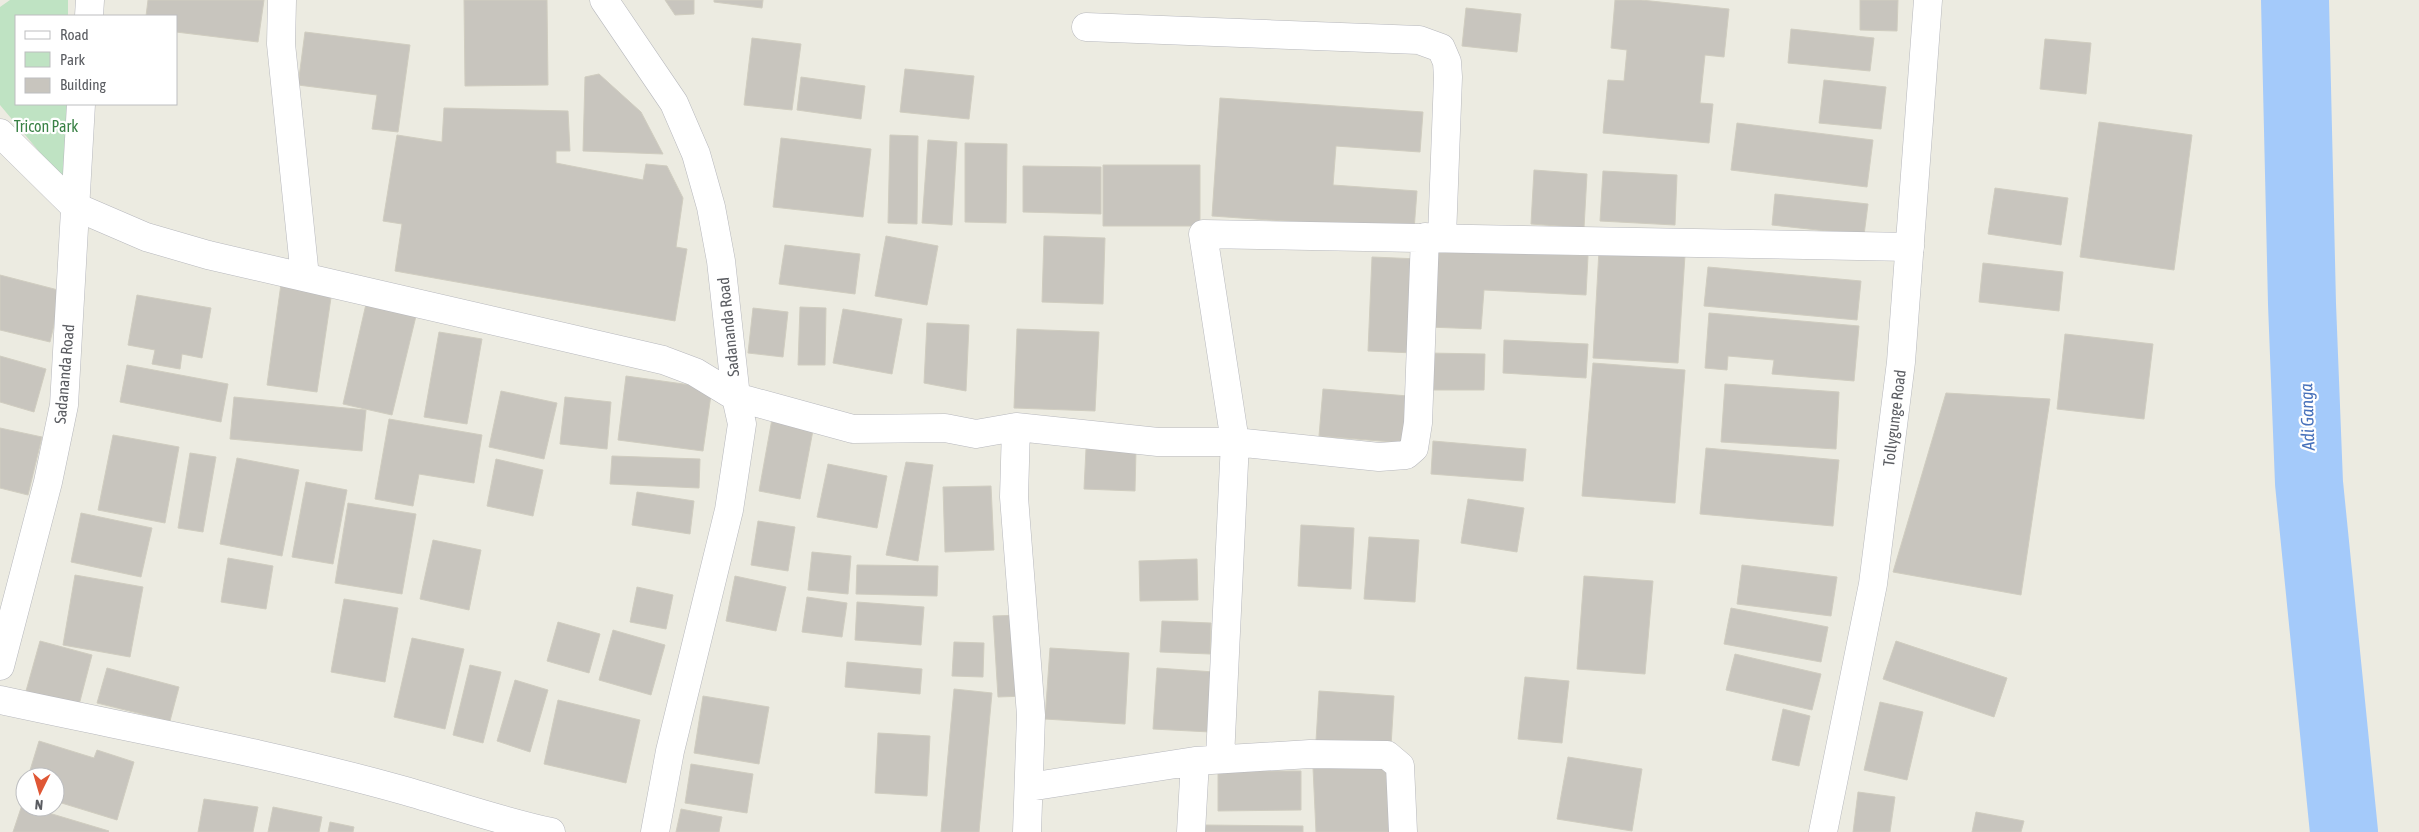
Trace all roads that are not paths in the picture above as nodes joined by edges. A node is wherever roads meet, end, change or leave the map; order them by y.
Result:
1 (90, 0) edge
2 (282, 0) edge
3 (604, 0) edge
4 (1928, 0) edge
5 (89, 15) edge
6 (1086, 27) dead end
7 (81, 105) edge
8 (0, 133) edge
9 (74, 206) junction
10 (1434, 237) junction
11 (1910, 247) junction
12 (305, 277) junction
13 (736, 397) junction
14 (1016, 427) junction
15 (1235, 442) junction
16 (0, 666) edge
17 (0, 700) edge
18 (1207, 759) junction
19 (1029, 787) junction
20 (551, 832) edge
21 (655, 832) edge
22 (1027, 832) edge
23 (1191, 832) edge
24 (1403, 832) edge
25 (1823, 832) edge

1 - 5 street
2 - 12 street
3 - 13 street, Sadananda Road
4 - 11 street, Tollygunge Road
6 - 10 street, Sadananda Road
7 - 9 street, Sadananda Road
8 - 9 street
9 - 12 street
9 - 16 street, Sadananda Road
10 - 11 street
10 - 15 street, Sadananda Road
10 - 15 street
11 - 25 street, Tollygunge Road
12 - 13 street
13 - 14 street, Sadananda Road
13 - 21 street
14 - 15 street, Sadananda Road
14 - 19 street
15 - 18 street
17 - 20 street
18 - 19 street
18 - 23 street
18 - 24 street
19 - 22 street

